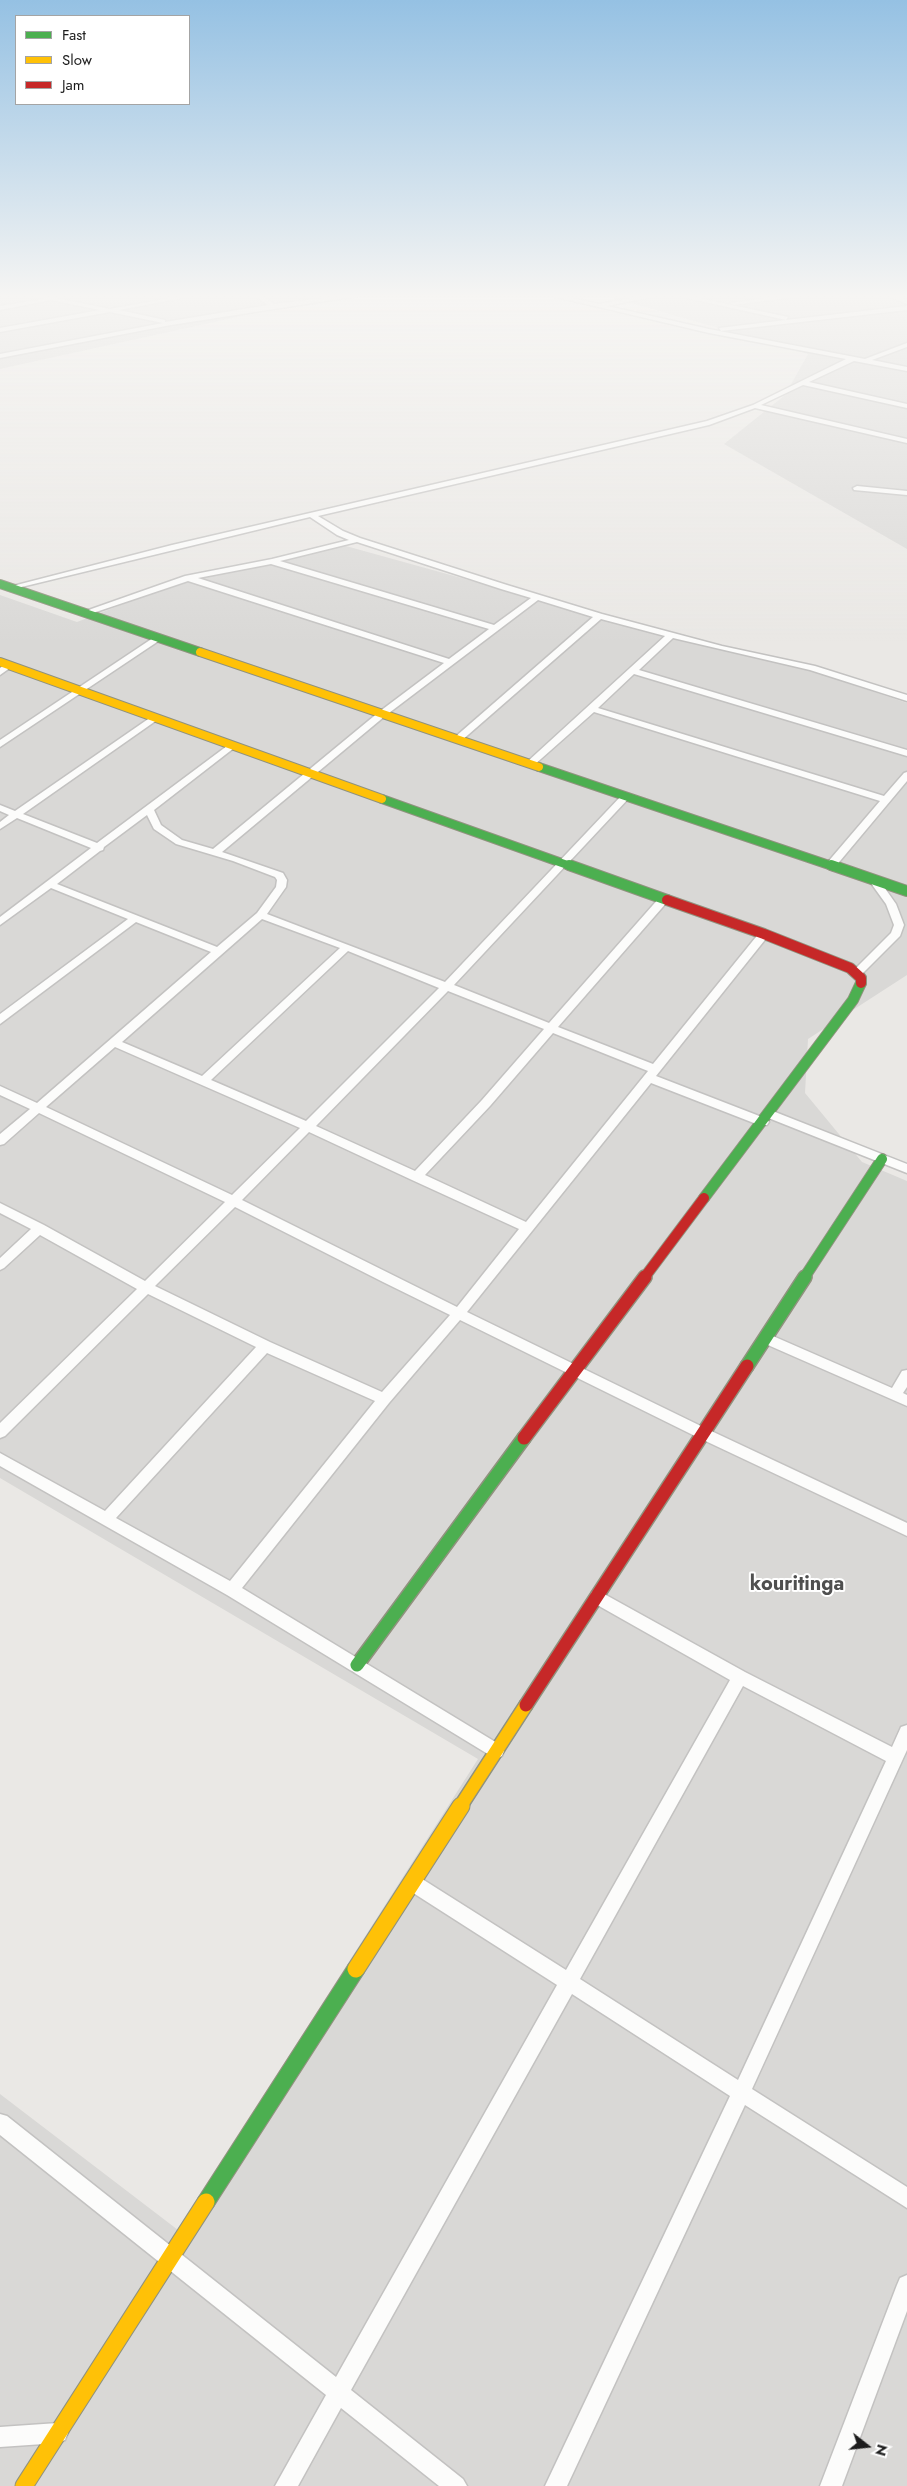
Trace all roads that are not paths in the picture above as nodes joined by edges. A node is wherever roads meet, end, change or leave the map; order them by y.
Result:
1 (739, 412) edge
2 (781, 412) edge
3 (907, 441) edge
4 (857, 488) dead end
5 (907, 492) edge
6 (312, 515) junction
7 (356, 540) junction
8 (272, 561) junction
9 (188, 578) junction
10 (5, 586) edge
11 (537, 597) junction
12 (84, 613) junction
13 (599, 616) junction
14 (495, 628) junction
15 (672, 634) junction
16 (159, 638) junction
17 (450, 662) junction
18 (3, 666) edge
19 (634, 671) junction
20 (83, 691) junction
21 (907, 698) edge
22 (592, 709) junction
23 (382, 714) junction
24 (154, 718) junction
25 (458, 740) junction
26 (0, 744) edge
27 (231, 746) junction
28 (907, 753) edge
29 (530, 764) junction
30 (309, 774) junction
31 (907, 775) edge
32 (626, 796) junction
33 (886, 800) junction
34 (0, 808) edge
35 (149, 810) junction
36 (16, 815) junction
37 (0, 826) edge
38 (100, 848) junction
39 (216, 852) junction
40 (563, 862) junction
41 (831, 865) junction
42 (872, 879) junction
43 (51, 885) junction
44 (907, 891) edge
45 (664, 899) junction
46 (260, 915) junction
47 (136, 918) junction
48 (0, 922) edge
49 (764, 934) junction
50 (347, 947) junction
51 (220, 952) junction
52 (857, 973) junction
53 (446, 987) junction
54 (0, 1020) edge
55 (550, 1029) junction
56 (115, 1043) junction
57 (650, 1073) junction
58 (204, 1082) junction
59 (0, 1090) edge
60 (38, 1108) junction
61 (766, 1118) junction
62 (308, 1127) junction
63 (0, 1141) edge
64 (882, 1159) junction
65 (907, 1169) edge
66 (416, 1177) junction
67 (233, 1201) junction
68 (0, 1206) edge
69 (526, 1227) junction
70 (40, 1228) junction
71 (0, 1265) edge
72 (145, 1287) junction
73 (459, 1313) junction
74 (766, 1338) junction
75 (265, 1346) junction
76 (574, 1370) junction
77 (907, 1375) edge
78 (384, 1399) junction
79 (901, 1399) edge
80 (0, 1432) edge
81 (702, 1433) junction
82 (0, 1459) edge
83 (107, 1518) junction
84 (907, 1530) edge
85 (232, 1590) junction
86 (597, 1597) junction
87 (357, 1665) junction
88 (740, 1677) junction
89 (907, 1732) edge
90 (496, 1751) junction
91 (895, 1757) junction
92 (413, 1883) junction
93 (568, 1982) junction
94 (741, 2093) junction
95 (0, 2123) edge
96 (907, 2198) edge
97 (170, 2258) junction
98 (907, 2286) edge
99 (339, 2392) junction
100 (58, 2433) junction
101 (0, 2437) edge
102 (24, 2486) edge
103 (286, 2486) edge
104 (456, 2486) edge
105 (556, 2486) edge
106 (831, 2486) edge

1 - 6 street
2 - 3 street
4 - 5 street
6 - 7 street
6 - 10 street
7 - 8 street
7 - 11 street
8 - 9 street
8 - 14 street
9 - 12 street
9 - 17 street
10 - 12 street
11 - 13 street
11 - 14 street
12 - 16 street
13 - 15 street
13 - 25 street
14 - 17 street
15 - 19 street
15 - 21 street
16 - 20 street
16 - 23 street
17 - 23 street
18 - 20 street
19 - 22 street
19 - 28 street
20 - 24 street
20 - 26 street
22 - 29 street
22 - 33 street
23 - 25 street
23 - 30 street
24 - 27 street
24 - 36 street
25 - 29 street
27 - 30 street
27 - 35 street
29 - 32 street
30 - 39 street
30 - 40 street
31 - 33 street
32 - 40 street
32 - 41 street
33 - 41 street
34 - 36 street
35 - 38 street
35 - 39 street
36 - 37 street
36 - 38 street
38 - 43 street
39 - 46 street
40 - 45 street
40 - 53 street
41 - 42 street
42 - 44 street
42 - 52 street
43 - 47 street
43 - 48 street
45 - 49 street
45 - 55 street
46 - 50 street
46 - 51 street
47 - 51 street
47 - 54 street
49 - 52 street
49 - 57 street
50 - 53 street
50 - 58 street
51 - 56 street
52 - 61 street
53 - 55 street
53 - 62 street
55 - 57 street
55 - 66 street
56 - 58 street
56 - 60 street
57 - 61 street
57 - 69 street
58 - 62 street
59 - 60 street
60 - 63 street
60 - 67 street
61 - 64 street
61 - 76 street
62 - 66 street
62 - 67 street
64 - 65 street
64 - 74 street
66 - 69 street
67 - 72 street
67 - 73 street
68 - 70 street
69 - 73 street
70 - 71 street
70 - 72 street
72 - 75 street
72 - 80 street
73 - 76 street
73 - 78 street
74 - 79 street
74 - 81 street
75 - 78 street
75 - 83 street
76 - 81 street
76 - 87 street
77 - 79 street
78 - 85 street
81 - 84 street
81 - 86 street
82 - 83 street
83 - 85 street
85 - 87 street
86 - 88 street
86 - 90 street
87 - 90 street
88 - 91 street
88 - 93 street
89 - 91 street
90 - 92 street
91 - 94 street
92 - 93 street
92 - 97 street
93 - 94 street
93 - 99 street
94 - 96 street
94 - 105 street
95 - 97 street
97 - 99 street
97 - 100 street
98 - 106 street
99 - 103 street
99 - 104 street
100 - 101 street
100 - 102 street

